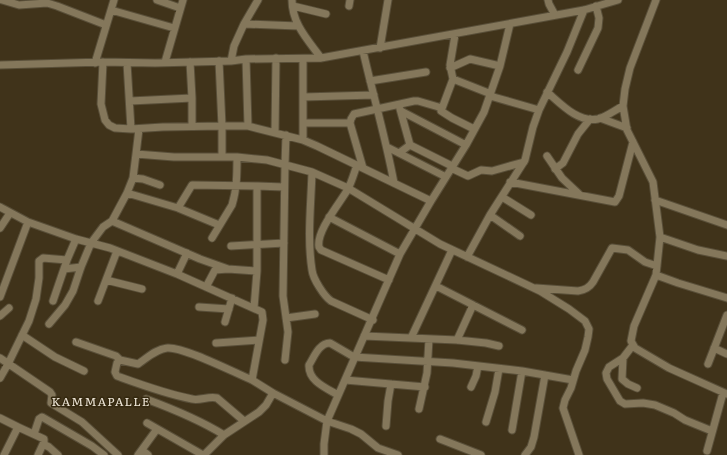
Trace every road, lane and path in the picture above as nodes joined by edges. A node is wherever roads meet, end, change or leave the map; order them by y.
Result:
1 (2, 0) edge
2 (114, 0) edge
3 (157, 0) edge
4 (183, 0) edge
5 (258, 0) edge
6 (388, 0) edge
7 (548, 0) edge
8 (618, 0) edge
9 (656, 0) edge
10 (292, 3) edge
11 (0, 5) edge
12 (596, 6) junction
13 (180, 8) junction
14 (111, 10) junction
15 (584, 10) junction
16 (326, 14) dead end
17 (555, 15) junction
18 (244, 24) junction
19 (510, 24) junction
20 (106, 25) junction
21 (298, 26) junction
22 (174, 28) junction
23 (455, 35) junction
24 (380, 48) junction
25 (363, 51) junction
26 (276, 58) junction
27 (321, 58) junction
28 (246, 59) junction
29 (303, 59) junction
30 (219, 61) junction
31 (231, 61) junction
32 (103, 62) junction
33 (165, 62) junction
34 (190, 62) junction
35 (95, 63) junction
36 (127, 63) junction
37 (0, 65) edge
38 (500, 66) junction
39 (450, 68) junction
40 (578, 70) dead end
41 (426, 72) dead end
42 (453, 79) junction
43 (370, 81) junction
44 (547, 92) junction
45 (374, 95) junction
46 (490, 95) junction
47 (303, 96) junction
48 (192, 98) junction
49 (130, 101) junction
50 (623, 106) junction
51 (400, 108) junction
52 (442, 108) junction
53 (377, 109) junction
54 (538, 110) junction
55 (600, 118) junction
56 (590, 119) junction
57 (303, 123) junction
58 (350, 123) junction
59 (192, 126) junction
60 (222, 126) junction
61 (248, 126) junction
62 (626, 128) junction
63 (135, 129) junction
64 (474, 129) junction
65 (275, 132) junction
66 (286, 135) junction
67 (303, 140) junction
68 (633, 142) junction
69 (410, 145) junction
70 (466, 145) junction
71 (387, 147) junction
72 (399, 153) junction
73 (136, 154) junction
74 (547, 156) dead end
75 (222, 157) junction
76 (237, 157) junction
77 (524, 162) junction
78 (285, 164) junction
79 (360, 167) junction
80 (452, 167) junction
81 (555, 169) junction
82 (312, 172) junction
83 (446, 177) junction
84 (133, 178) junction
85 (510, 182) junction
86 (394, 183) junction
87 (160, 185) dead end
88 (236, 186) junction
89 (257, 186) junction
90 (284, 187) junction
91 (348, 188) junction
92 (127, 193) junction
93 (581, 196) junction
94 (502, 197) junction
95 (655, 200) junction
96 (431, 201) junction
97 (0, 206) edge
98 (178, 208) junction
99 (10, 213) junction
100 (490, 215) junction
101 (531, 215) dead end
102 (329, 217) junction
103 (112, 220) junction
104 (28, 222) junction
105 (219, 225) junction
106 (727, 225) edge
107 (0, 228) edge
108 (415, 229) junction
109 (520, 236) dead end
110 (660, 237) junction
111 (212, 238) dead end
112 (76, 239) junction
113 (91, 243) junction
114 (284, 243) junction
115 (257, 245) junction
116 (231, 246) dead end
117 (117, 250) junction
118 (452, 250) junction
119 (187, 253) junction
120 (400, 254) junction
121 (727, 256) edge
122 (467, 257) junction
123 (67, 260) junction
124 (657, 266) junction
125 (81, 267) junction
126 (64, 269) junction
127 (228, 269) junction
128 (257, 271) junction
129 (177, 274) junction
130 (656, 275) junction
131 (106, 280) junction
132 (389, 280) junction
133 (436, 286) junction
134 (206, 287) junction
135 (532, 288) junction
136 (142, 289) dead end
137 (0, 297) edge
138 (232, 298) junction
139 (727, 298) edge
140 (53, 301) dead end
141 (98, 301) dead end
142 (472, 305) junction
143 (199, 307) dead end
144 (10, 308) dead end
145 (254, 308) junction
146 (228, 309) junction
147 (315, 314) dead end
148 (727, 315) edge
149 (0, 316) edge
150 (286, 318) junction
151 (373, 320) junction
152 (225, 322) dead end
153 (48, 324) dead end
154 (522, 330) dead end
155 (22, 335) junction
156 (364, 336) junction
157 (411, 338) junction
158 (429, 339) junction
159 (259, 340) junction
160 (457, 340) junction
161 (76, 342) dead end
162 (216, 343) dead end
163 (633, 345) junction
164 (499, 346) dead end
165 (714, 348) junction
166 (727, 354) edge
167 (0, 358) edge
168 (354, 358) junction
169 (623, 358) junction
170 (120, 360) junction
171 (285, 360) dead end
172 (428, 362) junction
173 (8, 364) junction
174 (708, 364) dead end
175 (478, 366) junction
176 (500, 368) junction
177 (84, 371) dead end
178 (522, 371) junction
179 (545, 376) junction
180 (0, 378) edge
181 (252, 380) junction
182 (345, 380) junction
183 (573, 380) junction
184 (391, 384) junction
185 (425, 387) junction
186 (471, 387) dead end
187 (637, 388) dead end
188 (273, 393) junction
189 (725, 394) edge
190 (338, 395) junction
191 (146, 399) dead end
192 (419, 409) dead end
193 (0, 418) edge
194 (244, 421) junction
195 (327, 421) junction
196 (486, 422) dead end
197 (147, 423) dead end
198 (386, 426) dead end
199 (18, 427) junction
200 (157, 429) junction
201 (512, 430) dead end
202 (712, 431) junction
203 (34, 434) junction
204 (224, 435) junction
205 (440, 439) dead end
206 (43, 444) junction
207 (707, 451) dead end
208 (140, 452) edge
209 (4, 455) edge
210 (38, 455) edge
211 (58, 455) edge
212 (104, 455) edge
213 (118, 455) edge
214 (148, 455) edge
215 (203, 455) edge
216 (324, 455) edge
217 (398, 455) edge
218 (481, 455) edge
219 (526, 455) edge
220 (579, 455) edge

1 - 11 street
1 - 20 street
2 - 14 street
3 - 13 street
4 - 13 street
5 - 18 street
6 - 24 street
7 - 17 street
8 - 12 street
9 - 50 street
10 - 16 street
10 - 21 street
12 - 15 street
12 - 40 street
13 - 22 street
14 - 20 street
14 - 22 street
15 - 17 street
15 - 44 street
17 - 19 street
18 - 21 street
18 - 31 street
19 - 23 street
19 - 38 street
20 - 35 street
21 - 27 street
22 - 33 street
23 - 24 street
23 - 39 street
24 - 25 street
25 - 27 street
25 - 43 street
26 - 28 street
26 - 29 street
26 - 65 street
27 - 29 street
28 - 31 street
28 - 61 street
29 - 47 street
30 - 31 street
30 - 34 street
30 - 60 street
32 - 35 street
32 - 36 street
32 - 63 street
33 - 34 street
33 - 36 street
34 - 48 street
35 - 37 street
36 - 49 street
38 - 39 street
38 - 46 street
39 - 42 street
41 - 43 street
42 - 46 street
42 - 52 street
43 - 45 street
44 - 54 street
44 - 56 street
45 - 47 street
45 - 53 street
46 - 54 street
46 - 64 street
47 - 57 street
48 - 49 street
48 - 59 street
49 - 63 street
50 - 55 street
50 - 62 street
51 - 52 street
51 - 53 street
51 - 69 street
51 - 70 street
52 - 64 street
53 - 58 street
53 - 71 street
54 - 77 street
55 - 56 street
55 - 62 street
56 - 81 street
57 - 58 street
57 - 67 street
58 - 79 street
59 - 60 street
59 - 63 street
60 - 61 street
60 - 75 street
61 - 65 street
62 - 68 street
63 - 73 street
64 - 70 street
65 - 66 street
66 - 67 street
66 - 78 street
67 - 79 street
68 - 93 street
68 - 95 street
69 - 72 street
69 - 80 street
70 - 80 street
71 - 72 street
71 - 86 street
72 - 83 street
73 - 75 street
73 - 84 street
74 - 81 street
75 - 76 street
76 - 78 street
76 - 88 street
77 - 80 street
77 - 85 street
78 - 82 street
78 - 90 street
79 - 86 street
79 - 91 street
80 - 83 street
81 - 93 street
82 - 91 street
82 - 151 street
83 - 96 street
84 - 87 street
84 - 92 street
85 - 93 street
85 - 94 street
86 - 96 street
88 - 89 street
88 - 98 street
88 - 105 street
89 - 90 street
89 - 115 street
90 - 114 street
91 - 102 street
91 - 108 street
92 - 98 street
92 - 103 street
94 - 100 street
94 - 101 street
95 - 106 street
95 - 110 street
96 - 108 street
97 - 99 street
98 - 105 street
99 - 104 street
99 - 107 street
100 - 109 street
100 - 122 street
102 - 120 street
102 - 132 street
103 - 113 street
103 - 119 street
104 - 112 street
104 - 137 street
105 - 111 street
108 - 118 street
108 - 120 street
110 - 121 street
110 - 124 street
112 - 113 street
112 - 123 street
113 - 117 street
113 - 125 street
114 - 115 street
114 - 150 street
115 - 116 street
115 - 128 street
117 - 129 street
117 - 131 street
118 - 122 street
118 - 133 street
119 - 127 street
119 - 129 street
120 - 132 street
122 - 135 street
123 - 126 street
123 - 155 street
124 - 130 street
124 - 135 street
125 - 126 street
125 - 153 street
126 - 140 street
127 - 128 street
127 - 134 street
128 - 145 street
129 - 134 street
130 - 139 street
130 - 163 street
131 - 136 street
131 - 141 street
132 - 151 street
133 - 142 street
133 - 157 street
134 - 138 street
135 - 183 street
138 - 145 street
138 - 146 street
142 - 154 street
142 - 160 street
143 - 146 street
144 - 149 street
145 - 159 street
146 - 152 street
147 - 150 street
148 - 165 street
150 - 171 street
151 - 156 street
155 - 173 street
155 - 177 street
156 - 157 street
156 - 168 street
157 - 158 street
158 - 160 street
158 - 172 street
159 - 162 street
159 - 181 street
160 - 164 street
161 - 170 street
163 - 169 street
163 - 189 street
165 - 166 street
165 - 174 street
167 - 173 street
168 - 172 street
168 - 182 street
168 - 190 street
169 - 187 street
169 - 202 street
170 - 181 street
170 - 194 street
172 - 175 street
172 - 185 street
173 - 180 street
173 - 213 street
175 - 176 street
175 - 186 street
176 - 178 street
176 - 196 street
178 - 179 street
178 - 201 street
179 - 183 street
179 - 219 street
181 - 188 street
182 - 184 street
182 - 190 street
183 - 220 street
184 - 185 street
184 - 198 street
185 - 192 street
188 - 194 street
188 - 195 street
189 - 202 street
190 - 195 street
191 - 204 street
193 - 199 street
194 - 204 street
195 - 216 street
195 - 217 street
197 - 200 street
199 - 203 street
199 - 209 street
200 - 208 street
200 - 215 street
202 - 207 street
203 - 206 street
203 - 212 street
204 - 215 street
205 - 218 street
206 - 210 street
206 - 211 street
208 - 214 street

